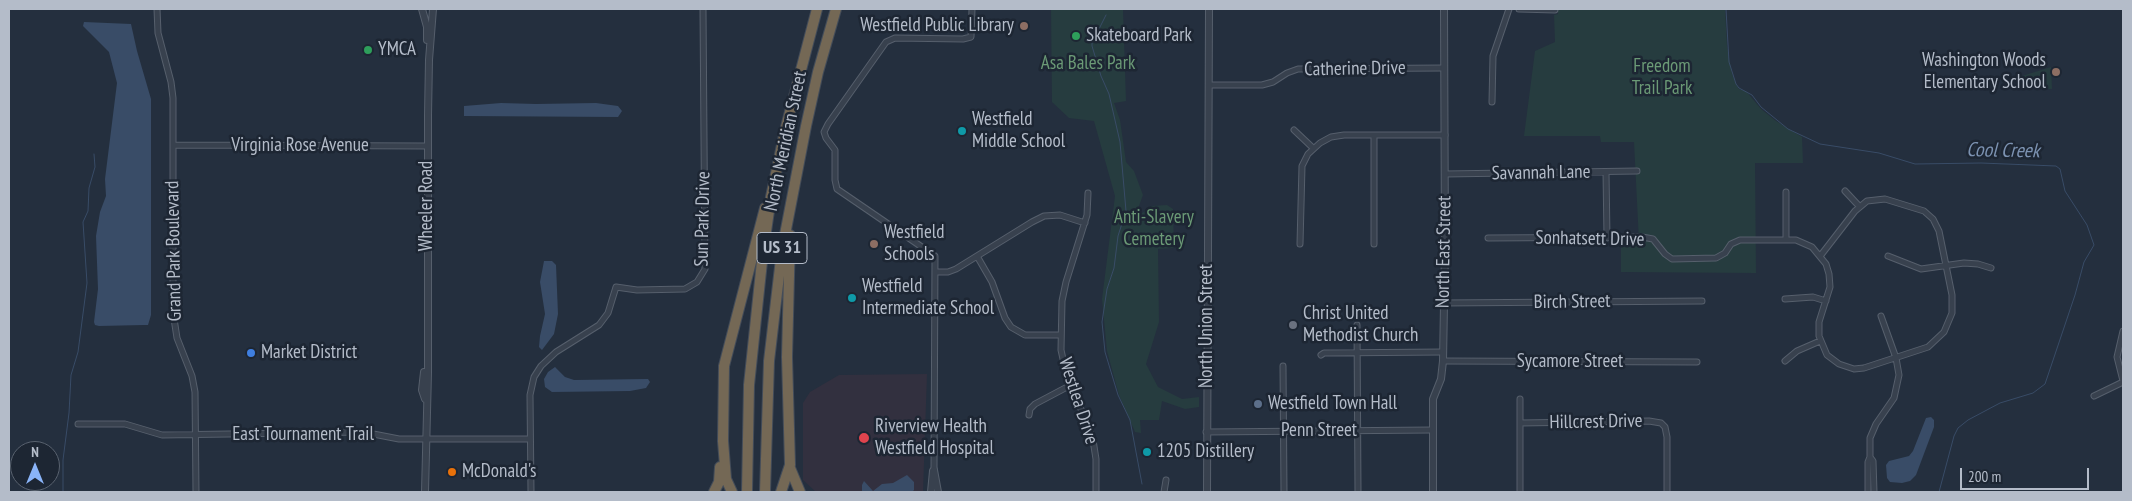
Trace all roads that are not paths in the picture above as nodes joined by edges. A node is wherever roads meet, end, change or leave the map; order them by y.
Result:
1 (157, 9) edge
2 (422, 9) edge
3 (433, 9) edge
4 (703, 9) edge
5 (817, 9) edge
6 (836, 9) edge
7 (972, 9) edge
8 (1209, 9) edge
9 (1444, 9) edge
10 (1509, 9) edge
11 (1519, 9) edge
12 (1555, 10) dead end
13 (428, 60) junction
14 (1444, 68) junction
15 (1208, 85) junction
16 (1492, 102) dead end
17 (1294, 130) dead end
18 (1374, 136) junction
19 (1445, 136) junction
20 (173, 146) junction
21 (427, 146) junction
22 (1313, 148) junction
23 (1637, 171) dead end
24 (1606, 172) junction
25 (1445, 174) junction
26 (1845, 191) dead end
27 (1786, 192) dead end
28 (1088, 193) dead end
29 (771, 197) junction
30 (791, 198) junction
31 (1859, 206) junction
32 (1084, 222) junction
33 (1488, 238) dead end
34 (1607, 238) junction
35 (1786, 239) junction
36 (1300, 244) dead end
37 (1374, 244) dead end
38 (1821, 255) junction
39 (977, 256) junction
40 (1888, 256) dead end
41 (1946, 266) junction
42 (1991, 268) dead end
43 (936, 272) junction
44 (1785, 299) dead end
45 (1702, 301) dead end
46 (1826, 301) junction
47 (1443, 304) junction
48 (1881, 316) dead end
49 (1357, 325) dead end
50 (2123, 331) edge
51 (1061, 335) junction
52 (1820, 342) junction
53 (1443, 352) junction
54 (1357, 353) junction
55 (1320, 355) dead end
56 (1896, 358) junction
57 (1442, 361) junction
58 (1785, 361) dead end
59 (1697, 362) dead end
60 (1283, 366) dead end
61 (2123, 382) edge
62 (1069, 386) junction
63 (2094, 396) dead end
64 (1520, 399) dead end
65 (1029, 415) dead end
66 (1520, 423) junction
67 (78, 424) dead end
68 (1432, 430) junction
69 (1283, 431) junction
70 (1357, 431) junction
71 (1206, 432) junction
72 (196, 434) junction
73 (426, 439) junction
74 (530, 439) junction
75 (723, 441) junction
76 (1870, 457) junction
77 (790, 466) junction
78 (934, 470) junction
79 (1166, 480) dead end
80 (196, 492) edge
81 (425, 492) edge
82 (531, 492) edge
83 (714, 492) edge
84 (732, 492) edge
85 (747, 492) edge
86 (765, 492) edge
87 (781, 492) edge
88 (800, 492) edge
89 (931, 492) edge
90 (938, 492) edge
91 (1096, 492) edge
92 (1164, 492) edge
93 (1206, 492) edge
94 (1284, 492) edge
95 (1358, 492) edge
96 (1433, 492) edge
97 (1520, 492) edge
98 (1667, 492) edge
99 (1868, 492) edge
100 (1874, 492) edge

1 - 20 street, Grand Park Boulevard
2 - 13 street, Wheeler Road
3 - 13 street, Wheeler Road
4 - 74 street, Sun Park Drive
5 - 29 highway, North Meridian Street / US 31
6 - 30 highway, North Meridian Street / US 31
7 - 43 street
8 - 15 street, North Union Street
9 - 14 street, North East Street
10 - 16 street
11 - 12 street
13 - 21 street, Wheeler Road
14 - 15 street, Catherine Drive
14 - 19 street, North East Street
15 - 71 street, North Union Street
17 - 22 street
18 - 19 street
18 - 22 street
18 - 37 street
19 - 25 street, North East Street
20 - 21 street, Virginia Rose Avenue
20 - 72 street, Grand Park Boulevard
21 - 73 street, Wheeler Road
22 - 36 street
23 - 24 street, Savannah Lane
24 - 25 street, Savannah Lane
24 - 34 street
25 - 47 street, North East Street
26 - 31 street
27 - 35 street
28 - 32 street, Westlea Drive
29 - 75 highway
29 - 85 highway, North Meridian Street / US 31
30 - 77 highway
30 - 86 highway, North Meridian Street / US 31
31 - 38 street
31 - 41 street
32 - 39 street
32 - 51 street, Westlea Drive
33 - 34 street, Sonhatsett Drive
34 - 35 street, Sonhatsett Drive
35 - 38 street, Sonhatsett Drive
38 - 46 street
39 - 43 street
39 - 51 street
40 - 41 street
41 - 42 street
41 - 56 street
43 - 78 street
44 - 46 street
45 - 47 street, Birch Street
46 - 52 street
47 - 53 street, North East Street
48 - 56 street
49 - 54 street
50 - 61 street
51 - 62 street, Westlea Drive
52 - 56 street
52 - 58 street
53 - 54 street
53 - 57 street, North East Street
54 - 55 street
54 - 70 street
56 - 76 street
57 - 59 street, Sycamore Street
57 - 68 street, North East Street
60 - 69 street
61 - 63 street
62 - 65 street
62 - 91 street, Westlea Drive
64 - 66 street
66 - 97 street
66 - 98 street, Hillcrest Drive
67 - 72 street, East Tournament Trail
68 - 70 street, Penn Street
68 - 96 street, North East Street
69 - 70 street, Penn Street
69 - 71 street, Penn Street
69 - 94 street
70 - 95 street
71 - 93 street, North Union Street
72 - 73 street, East Tournament Trail
72 - 80 street, Grand Park Boulevard
73 - 74 street, East Tournament Trail
73 - 81 street, Wheeler Road
74 - 82 street, Sun Park Drive
75 - 83 highway
75 - 84 highway
76 - 99 street
76 - 100 street
77 - 87 highway
77 - 88 highway
78 - 89 street
78 - 90 street
79 - 92 street

